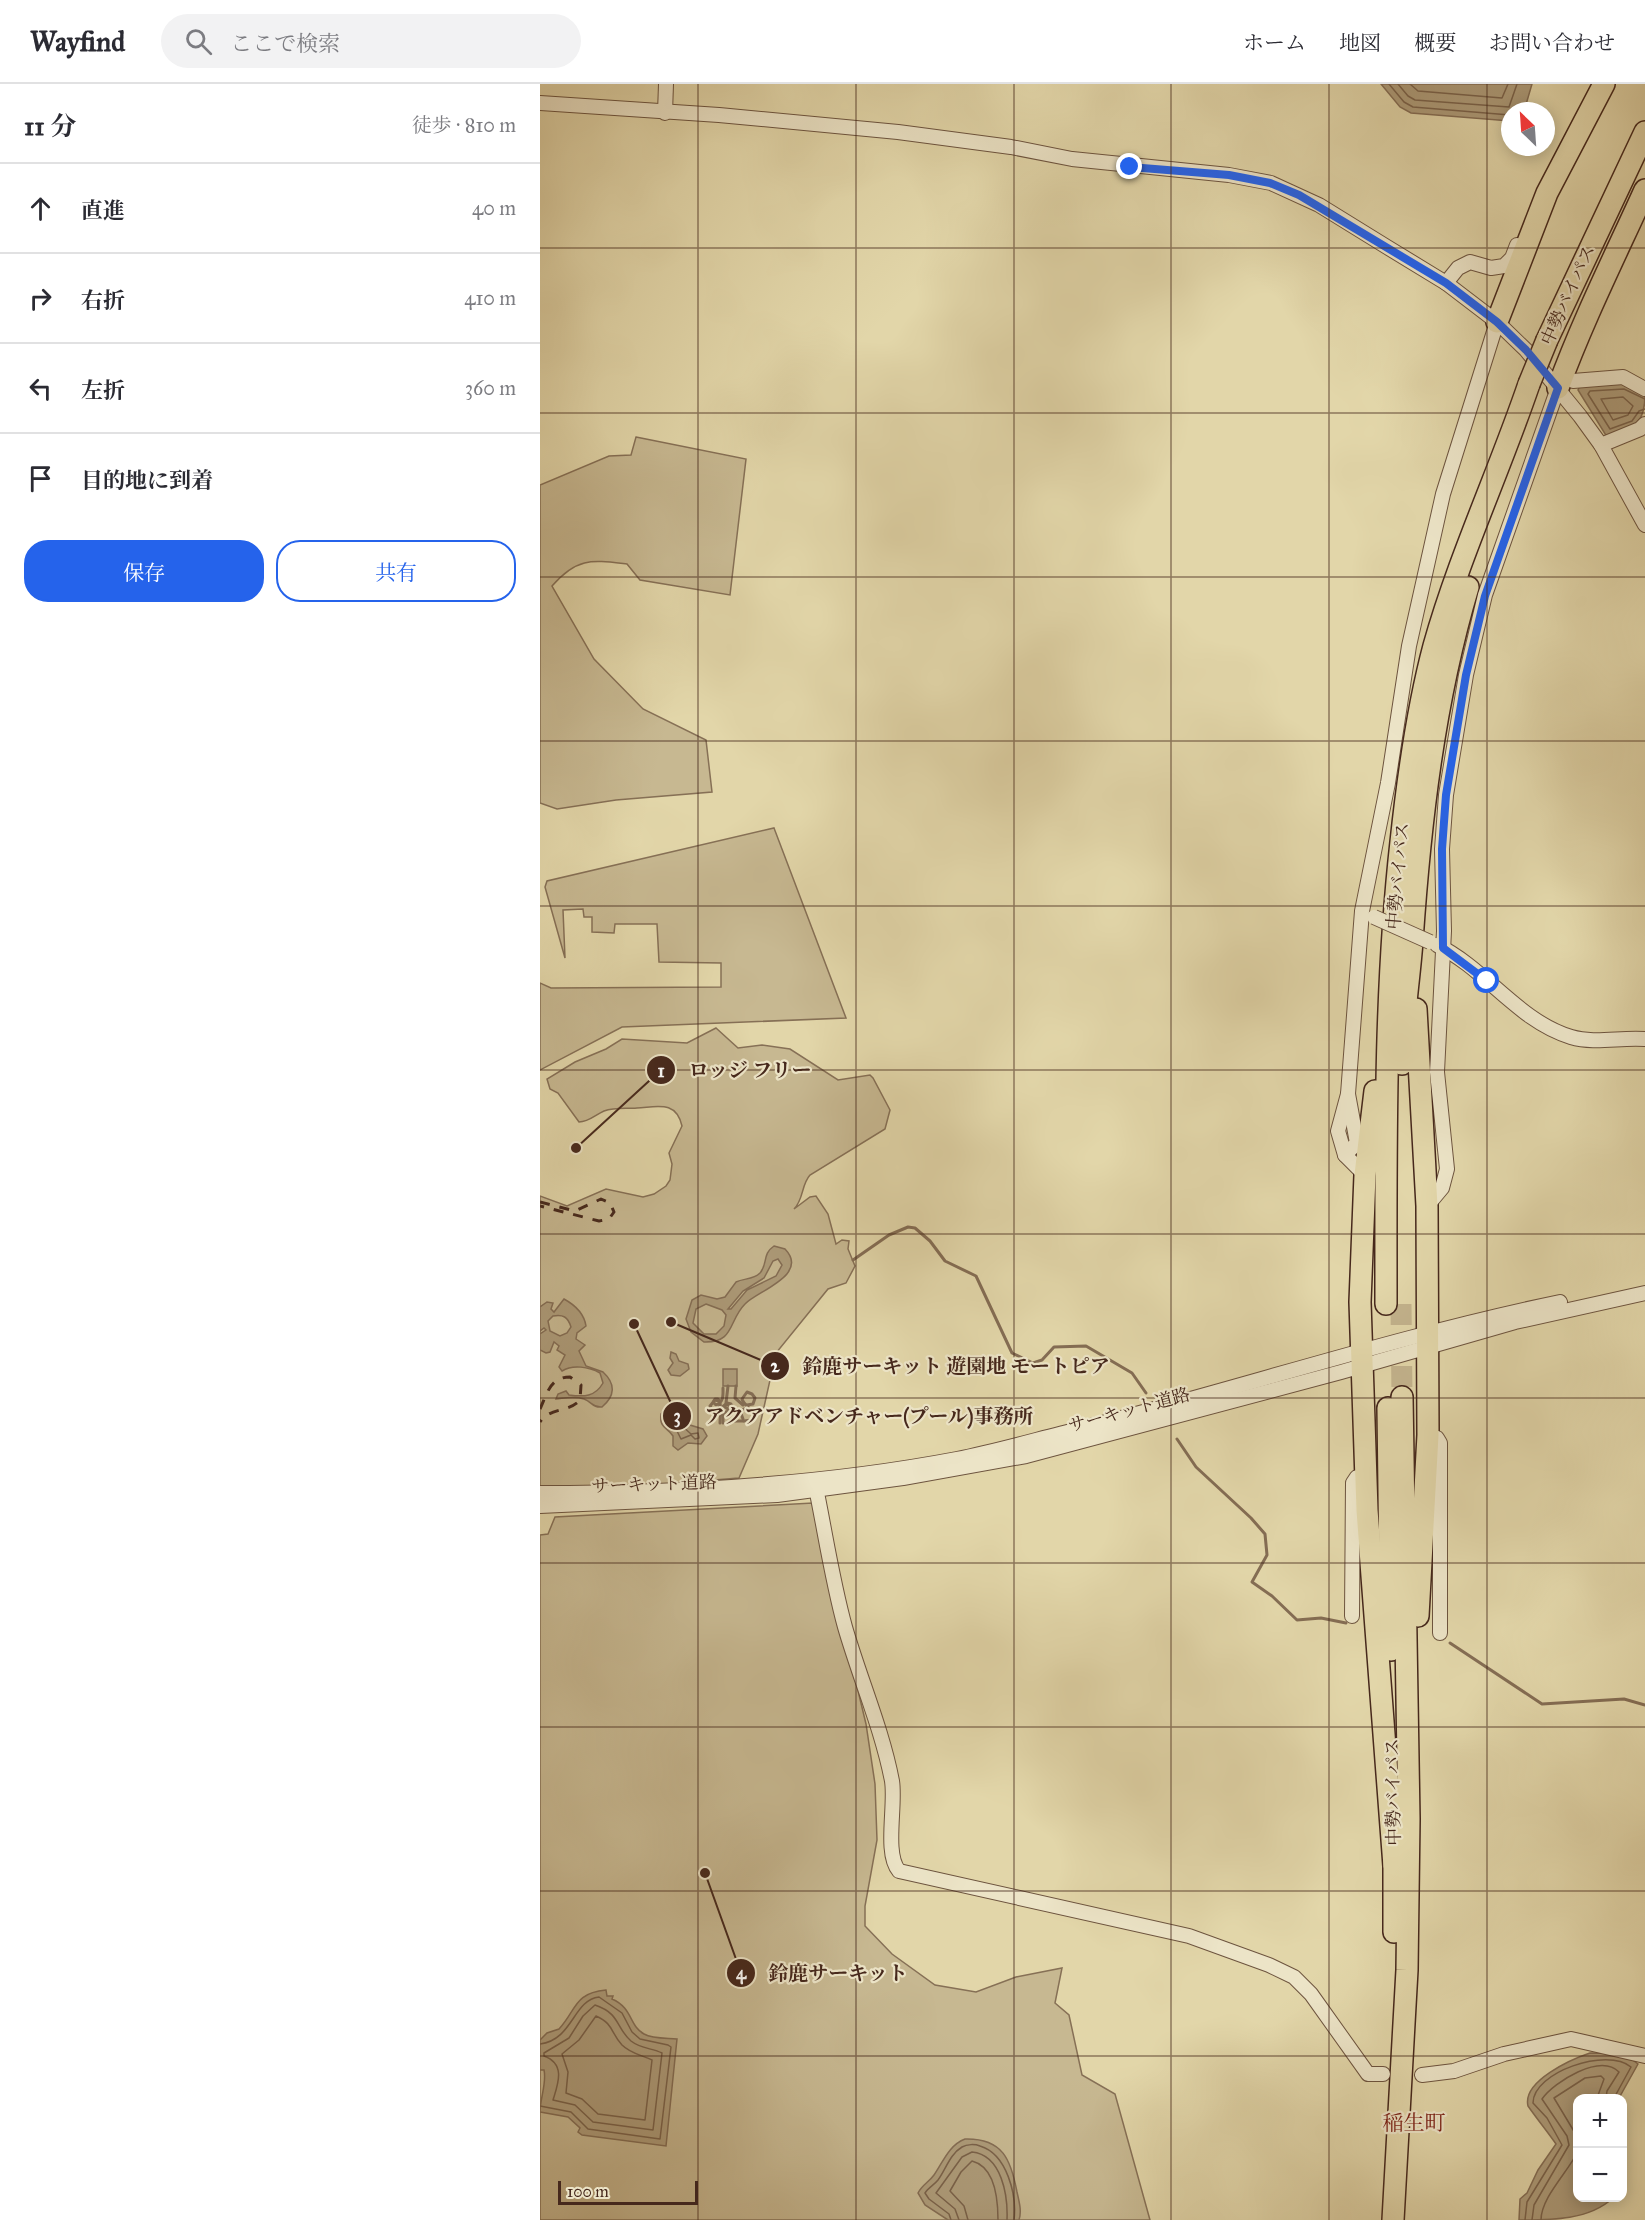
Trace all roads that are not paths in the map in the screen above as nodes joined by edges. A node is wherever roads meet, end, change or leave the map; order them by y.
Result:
1 (666, 84) edge
2 (1593, 84) edge
3 (1604, 84) edge
4 (540, 103) edge
5 (665, 113) junction
6 (1645, 132) edge
7 (1645, 190) edge
8 (1446, 283) junction
9 (1497, 322) junction
10 (1566, 385) junction
11 (1645, 389) edge
12 (1645, 424) edge
13 (1601, 445) junction
14 (1502, 462) junction
15 (1645, 525) edge
16 (1374, 917) dead end
17 (1421, 942) junction
18 (1443, 948) junction
19 (1389, 987) junction
20 (1645, 1039) edge
21 (1365, 1175) junction
22 (1426, 1206) junction
23 (1645, 1287) edge
24 (1645, 1293) edge
25 (1427, 1340) junction
26 (1363, 1358) junction
27 (1428, 1435) junction
28 (1366, 1475) junction
29 (815, 1485) junction
30 (540, 1493) edge
31 (540, 1506) edge
32 (1352, 1616) dead end
33 (1440, 1633) dead end
34 (1408, 1739) junction
35 (1394, 1866) junction
36 (1645, 2056) edge
37 (1383, 2074) dead end
38 (1422, 2075) dead end
39 (1395, 2188) junction
40 (1393, 2220) edge

1 - 5 street
2 - 8 street
3 - 9 highway
4 - 5 street
5 - 8 street
6 - 14 highway, 中勢バイパス, bridge
7 - 10 highway
8 - 9 street
9 - 10 street
9 - 21 street
10 - 11 street
10 - 13 street
10 - 18 street
12 - 13 street
13 - 15 street
14 - 17 highway, 中勢バイパス
14 - 19 highway, 中勢バイパス
16 - 17 street, bridge
17 - 18 street
17 - 19 highway, 中勢バイパス
17 - 22 highway
18 - 20 street
18 - 22 street
19 - 21 highway
21 - 26 highway
22 - 25 highway
23 - 25 street
24 - 25 street
25 - 26 street, サーキット道路
25 - 27 highway
26 - 28 highway
26 - 29 street, サーキット道路
27 - 33 street
27 - 34 highway
28 - 32 street
28 - 35 highway
29 - 30 street, サーキット道路
29 - 31 street, サーキット道路
29 - 37 street
34 - 35 highway, 中勢バイパス
34 - 39 highway, 中勢バイパス
35 - 39 highway, 中勢バイパス
36 - 38 street
39 - 40 highway, 中勢バイパス

